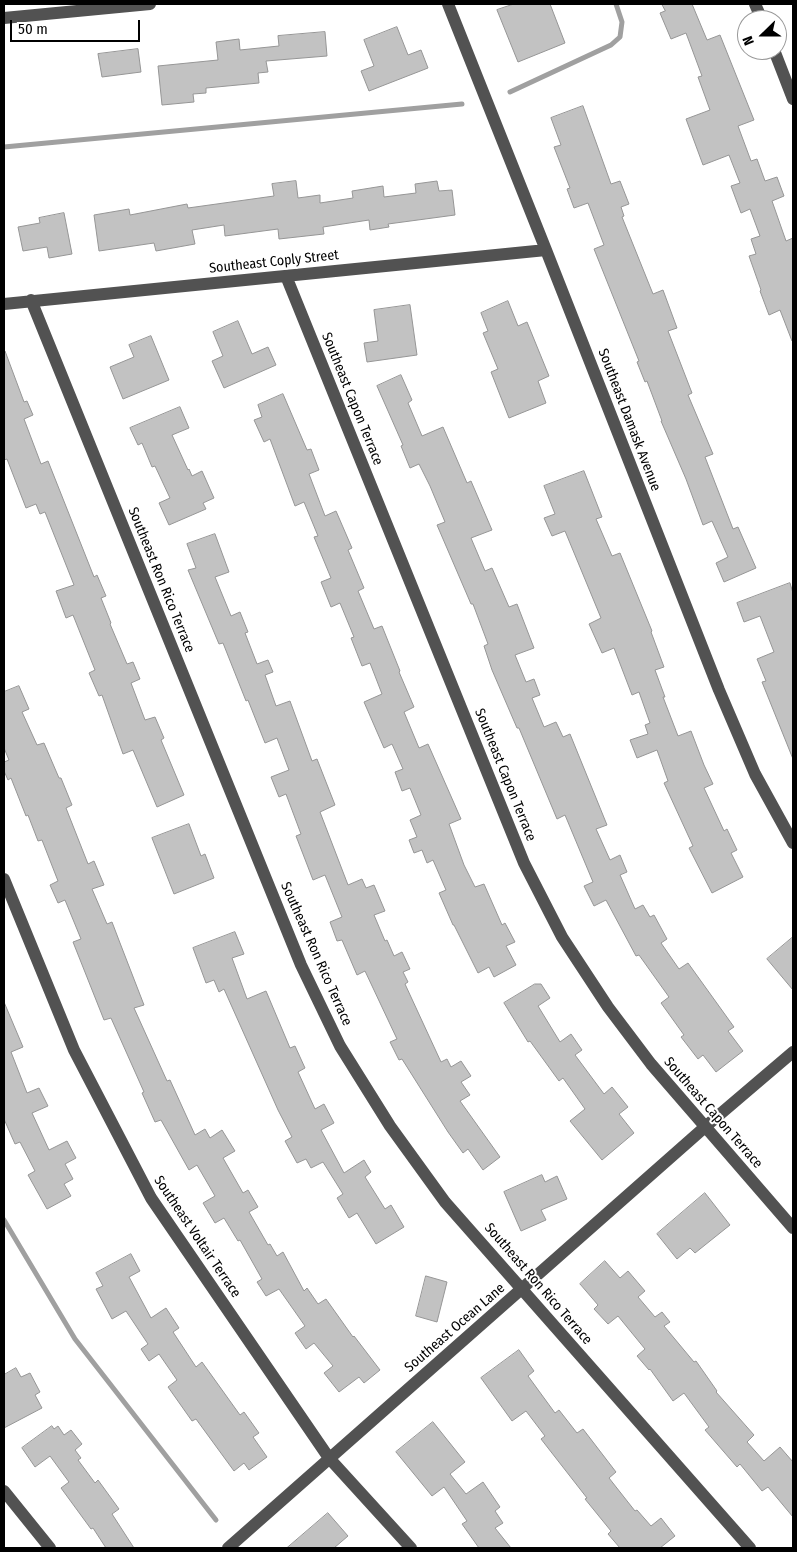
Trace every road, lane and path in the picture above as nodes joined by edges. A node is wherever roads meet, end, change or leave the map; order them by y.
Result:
1 (150, 4) edge
2 (448, 4) edge
3 (4, 18) edge
4 (778, 60) edge
5 (793, 99) edge
6 (546, 250) junction
7 (286, 276) junction
8 (31, 300) junction
9 (4, 304) edge
10 (793, 843) edge
11 (4, 879) edge
12 (793, 1052) edge
13 (705, 1128) junction
14 (793, 1228) edge
15 (522, 1289) junction
16 (329, 1458) junction
17 (4, 1491) edge
18 (50, 1548) edge
19 (228, 1548) edge
20 (411, 1548) edge
21 (750, 1548) edge

1 - 3 street
2 - 6 street, Southeast Damask Avenue
4 - 5 street
6 - 7 street, Southeast Coply Street
6 - 10 street, Southeast Damask Avenue
7 - 8 street, Southeast Coply Street
7 - 13 street, Southeast Capon Terrace
8 - 9 street, Southeast Coply Street
8 - 15 street, Southeast Ron Rico Terrace
11 - 16 street, Southeast Voltair Terrace
12 - 13 street, Southeast Ocean Lane
13 - 14 street, Southeast Capon Terrace
13 - 15 street, Southeast Ocean Lane
15 - 16 street, Southeast Ocean Lane
15 - 21 street, Southeast Ron Rico Terrace
16 - 19 street, Southeast Ocean Lane
16 - 20 street, Southeast Voltair Terrace
17 - 18 street

